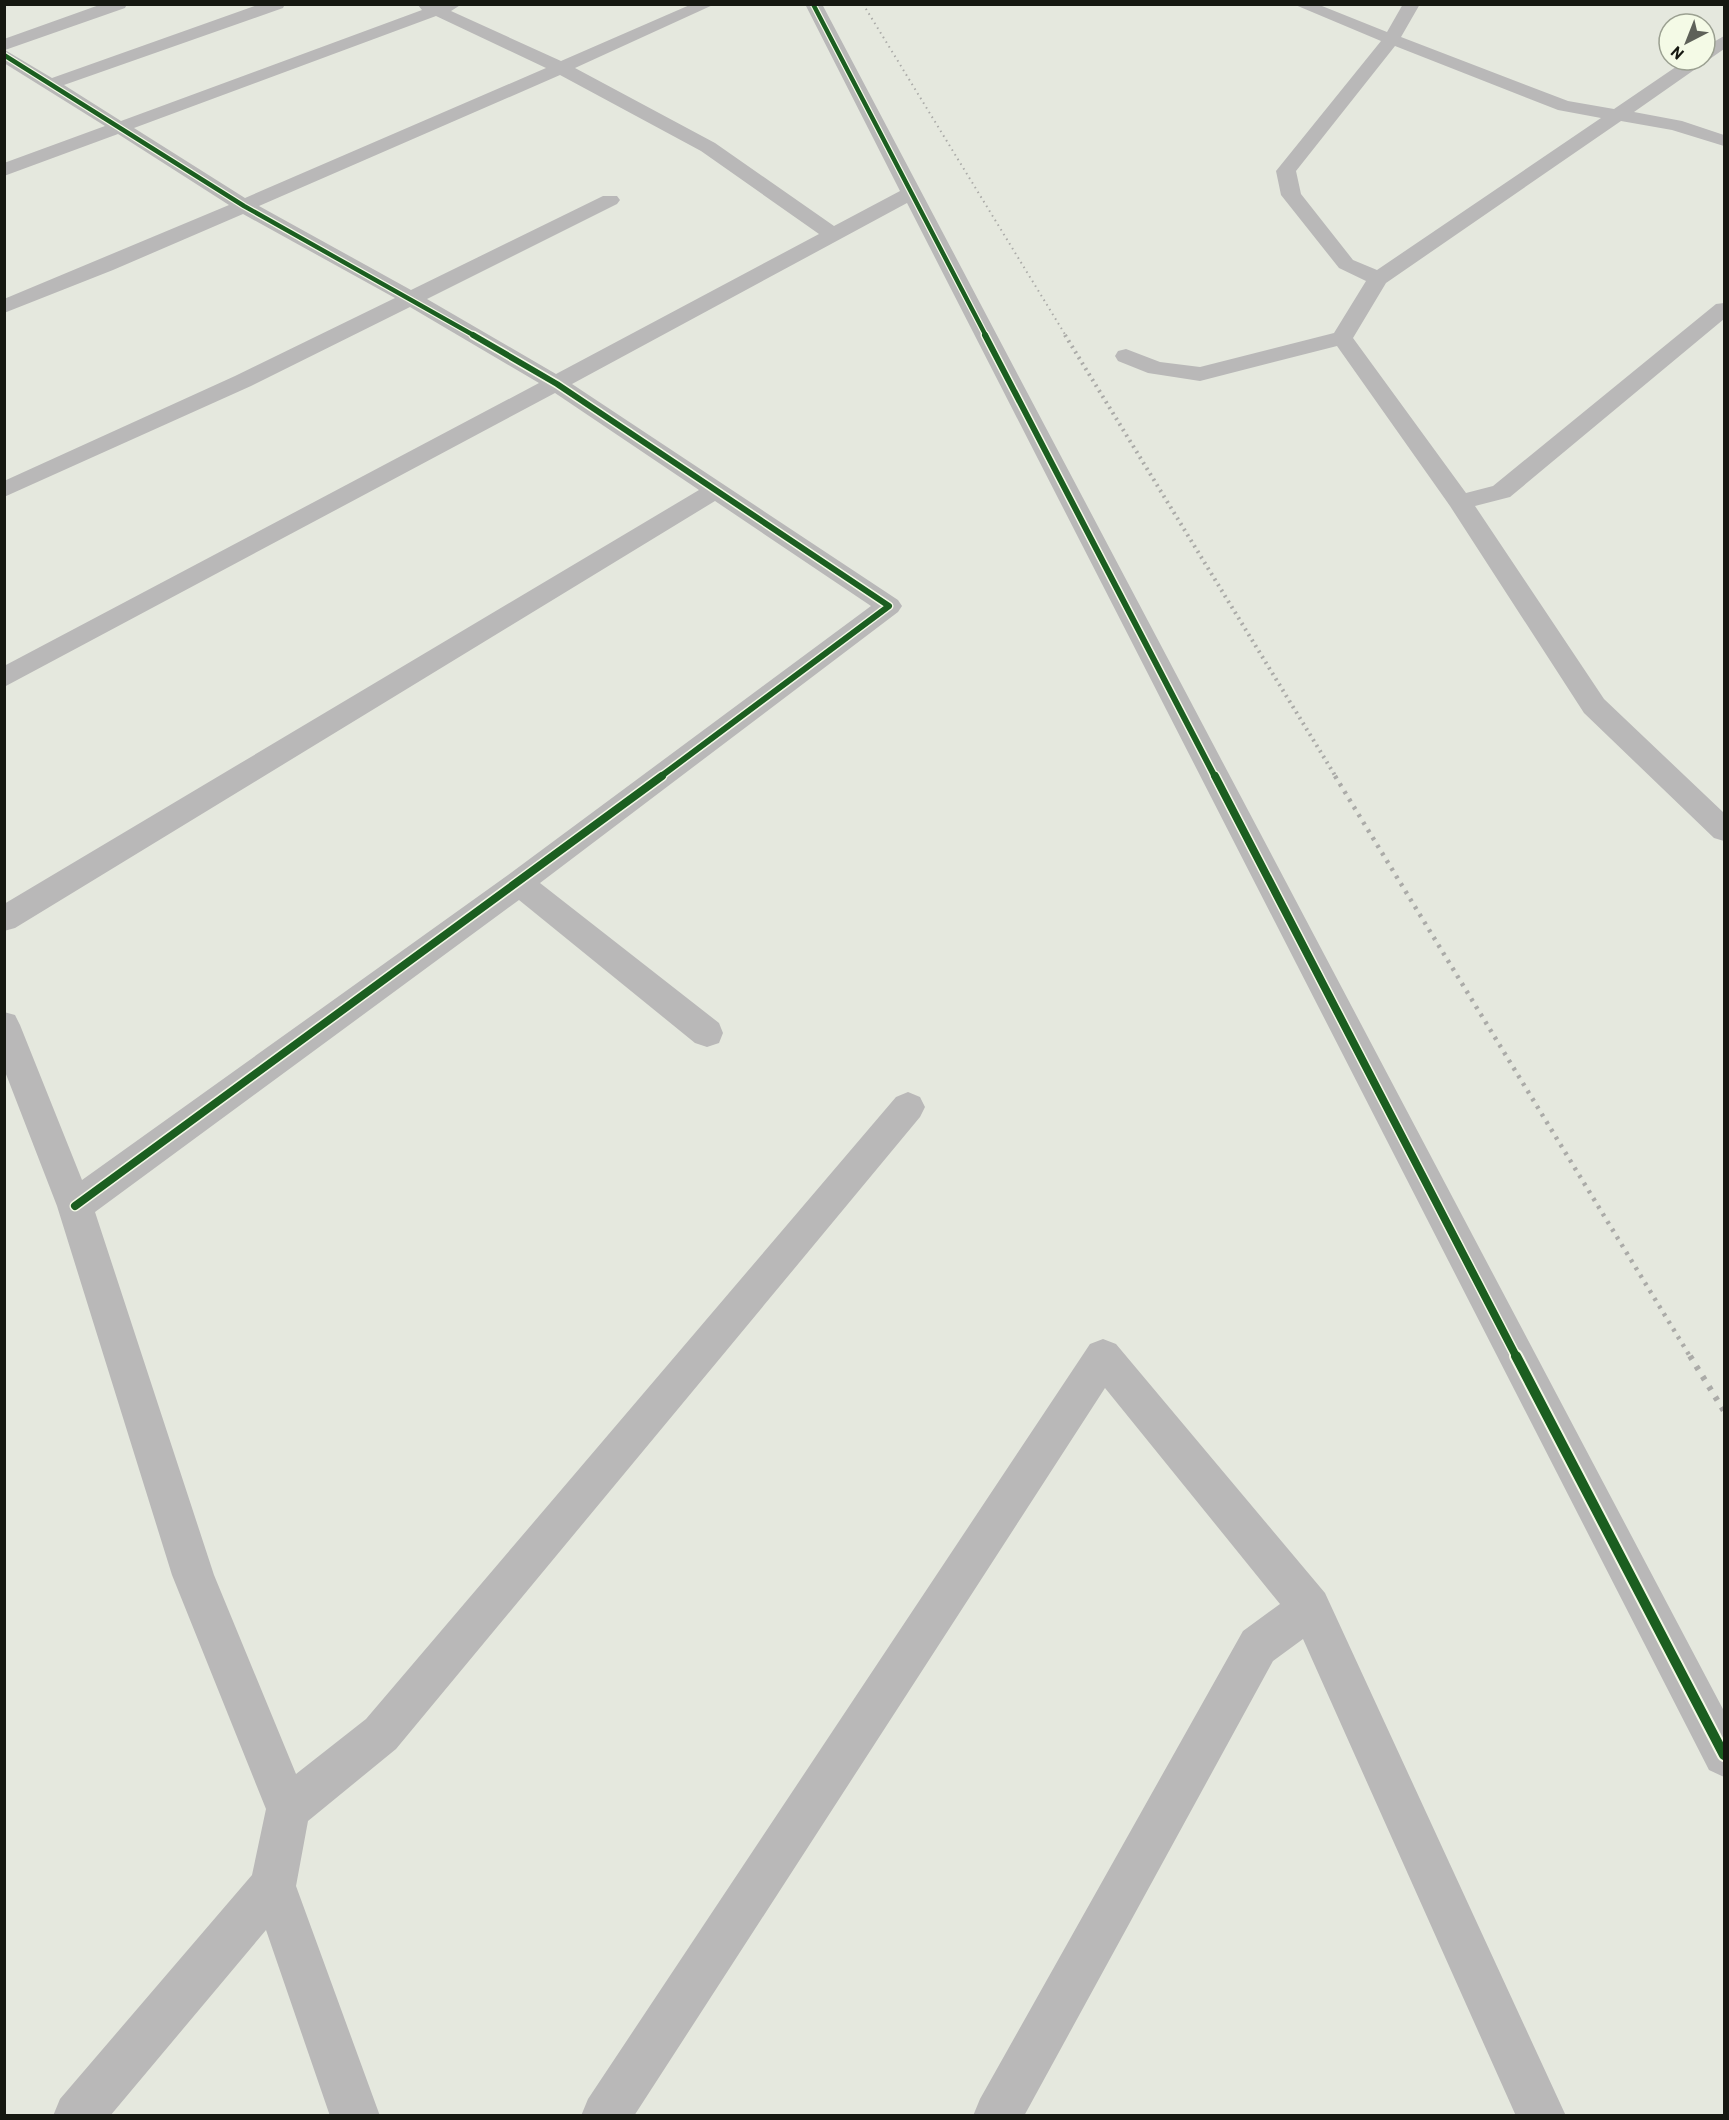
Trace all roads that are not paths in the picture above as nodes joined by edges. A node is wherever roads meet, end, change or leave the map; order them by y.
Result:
1 (119, 4) edge
2 (277, 4) edge
3 (706, 4) edge
4 (813, 4) edge
5 (1300, 4) edge
6 (1412, 4) edge
7 (438, 7) edge
8 (1391, 40) junction
9 (4, 45) edge
10 (4, 54) edge
11 (561, 68) junction
12 (1680, 72) edge
13 (51, 84) junction
14 (1619, 114) junction
15 (119, 127) junction
16 (1725, 141) edge
17 (4, 170) edge
18 (911, 193) junction
19 (610, 200) dead end
20 (243, 206) junction
21 (834, 235) junction
22 (1378, 279) junction
23 (412, 299) junction
24 (4, 307) edge
25 (1725, 309) edge
26 (1342, 338) junction
27 (1126, 356) dead end
28 (557, 384) junction
29 (4, 490) edge
30 (716, 490) junction
31 (1460, 502) junction
32 (4, 678) edge
33 (1725, 830) edge
34 (519, 884) junction
35 (4, 919) edge
36 (4, 1025) edge
37 (707, 1034) dead end
38 (908, 1107) dead end
39 (75, 1206) junction
40 (1310, 1608) junction
41 (1725, 1755) edge
42 (288, 1809) junction
43 (273, 1886) junction
44 (77, 2115) edge
45 (355, 2115) edge
46 (605, 2115) edge
47 (997, 2115) edge
48 (1542, 2115) edge

1 - 9 street
2 - 13 street
3 - 11 street
4 - 18 street
5 - 8 street
6 - 8 street
7 - 11 street
7 - 15 street
8 - 14 street
8 - 22 street
10 - 13 street
11 - 20 street
11 - 21 street
12 - 14 street
13 - 15 street
14 - 16 street
14 - 22 street
15 - 17 street
15 - 20 street
18 - 21 street
18 - 41 street
19 - 23 street
20 - 23 street
20 - 24 street
21 - 28 street
22 - 26 street
23 - 28 street
23 - 29 street
25 - 31 street
26 - 27 street
26 - 31 street
28 - 30 street
28 - 32 street
30 - 34 street
30 - 35 street
31 - 33 street
34 - 37 street
34 - 39 street
36 - 39 street
38 - 42 street
39 - 42 street
40 - 46 street
40 - 47 street
40 - 48 street
42 - 43 street
43 - 44 street
43 - 45 street

